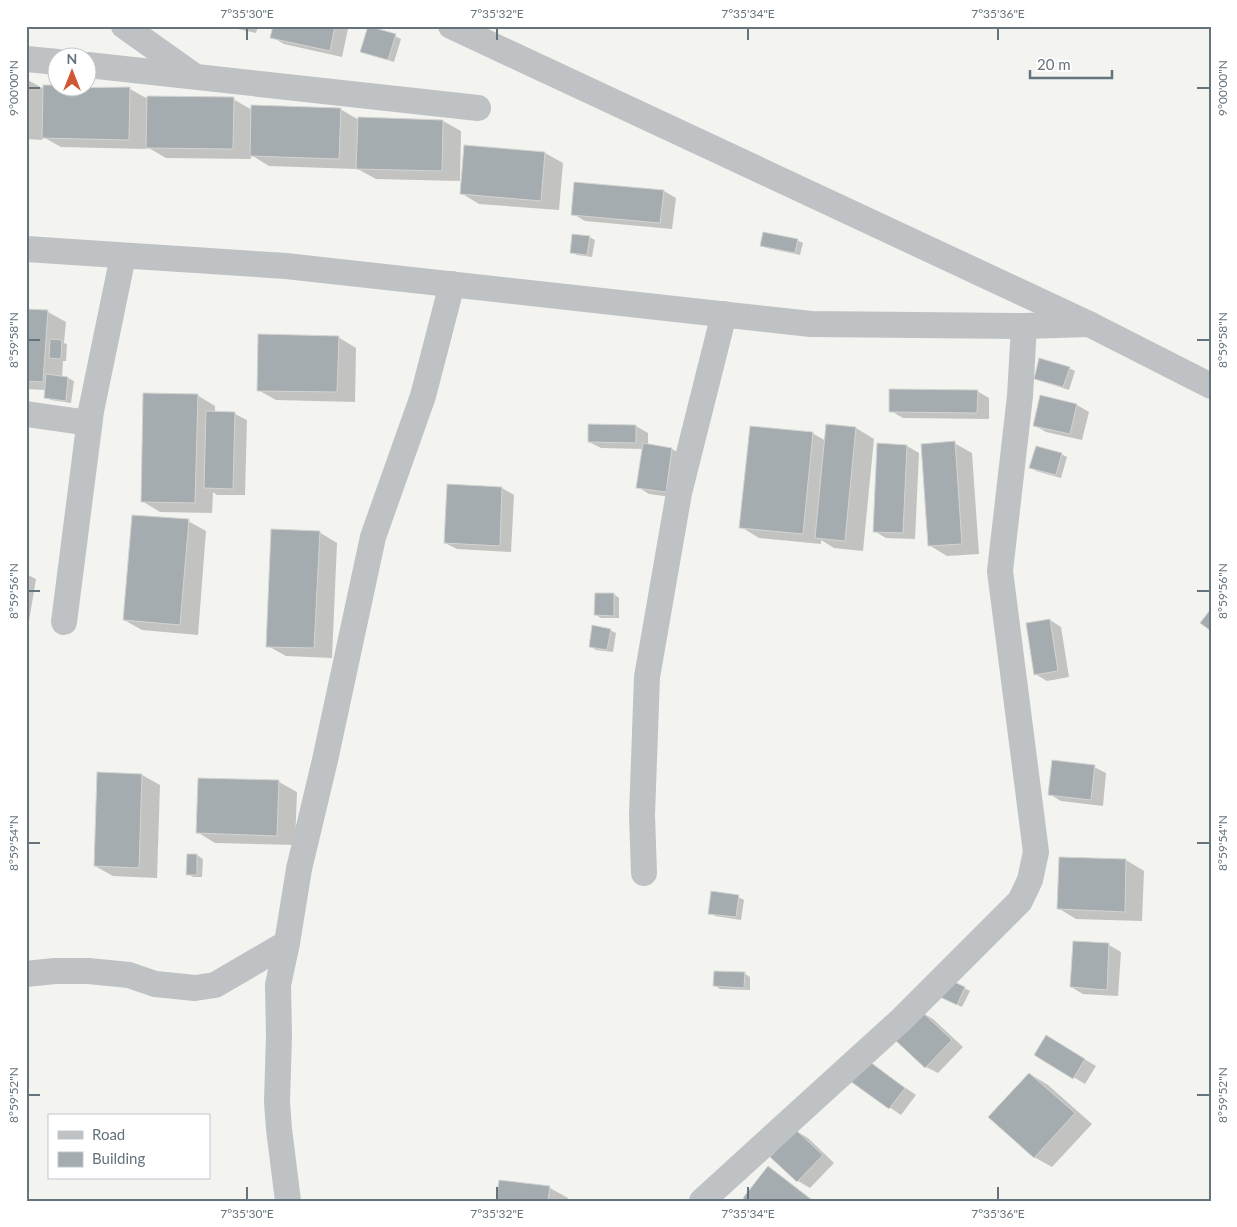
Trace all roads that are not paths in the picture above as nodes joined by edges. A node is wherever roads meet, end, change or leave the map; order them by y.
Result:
1 (124, 26) edge
2 (451, 26) edge
3 (26, 59) edge
4 (48, 61) edge
5 (98, 66) edge
6 (196, 76) junction
7 (478, 108) dead end
8 (26, 248) edge
9 (123, 256) junction
10 (452, 284) junction
11 (724, 314) junction
12 (1088, 324) junction
13 (1024, 326) junction
14 (1211, 386) edge
15 (26, 414) edge
16 (89, 423) junction
17 (64, 622) dead end
18 (644, 873) dead end
19 (287, 944) junction
20 (26, 974) edge
21 (288, 1201) edge
22 (702, 1201) edge

1 - 6 street
2 - 12 street
3 - 4 street
5 - 6 street
6 - 7 street
8 - 9 street
9 - 10 street
9 - 16 street
10 - 11 street
10 - 19 street
11 - 13 street
11 - 18 street
12 - 13 street
12 - 14 street
13 - 22 street
15 - 16 street
16 - 17 street
19 - 20 street
19 - 21 street

